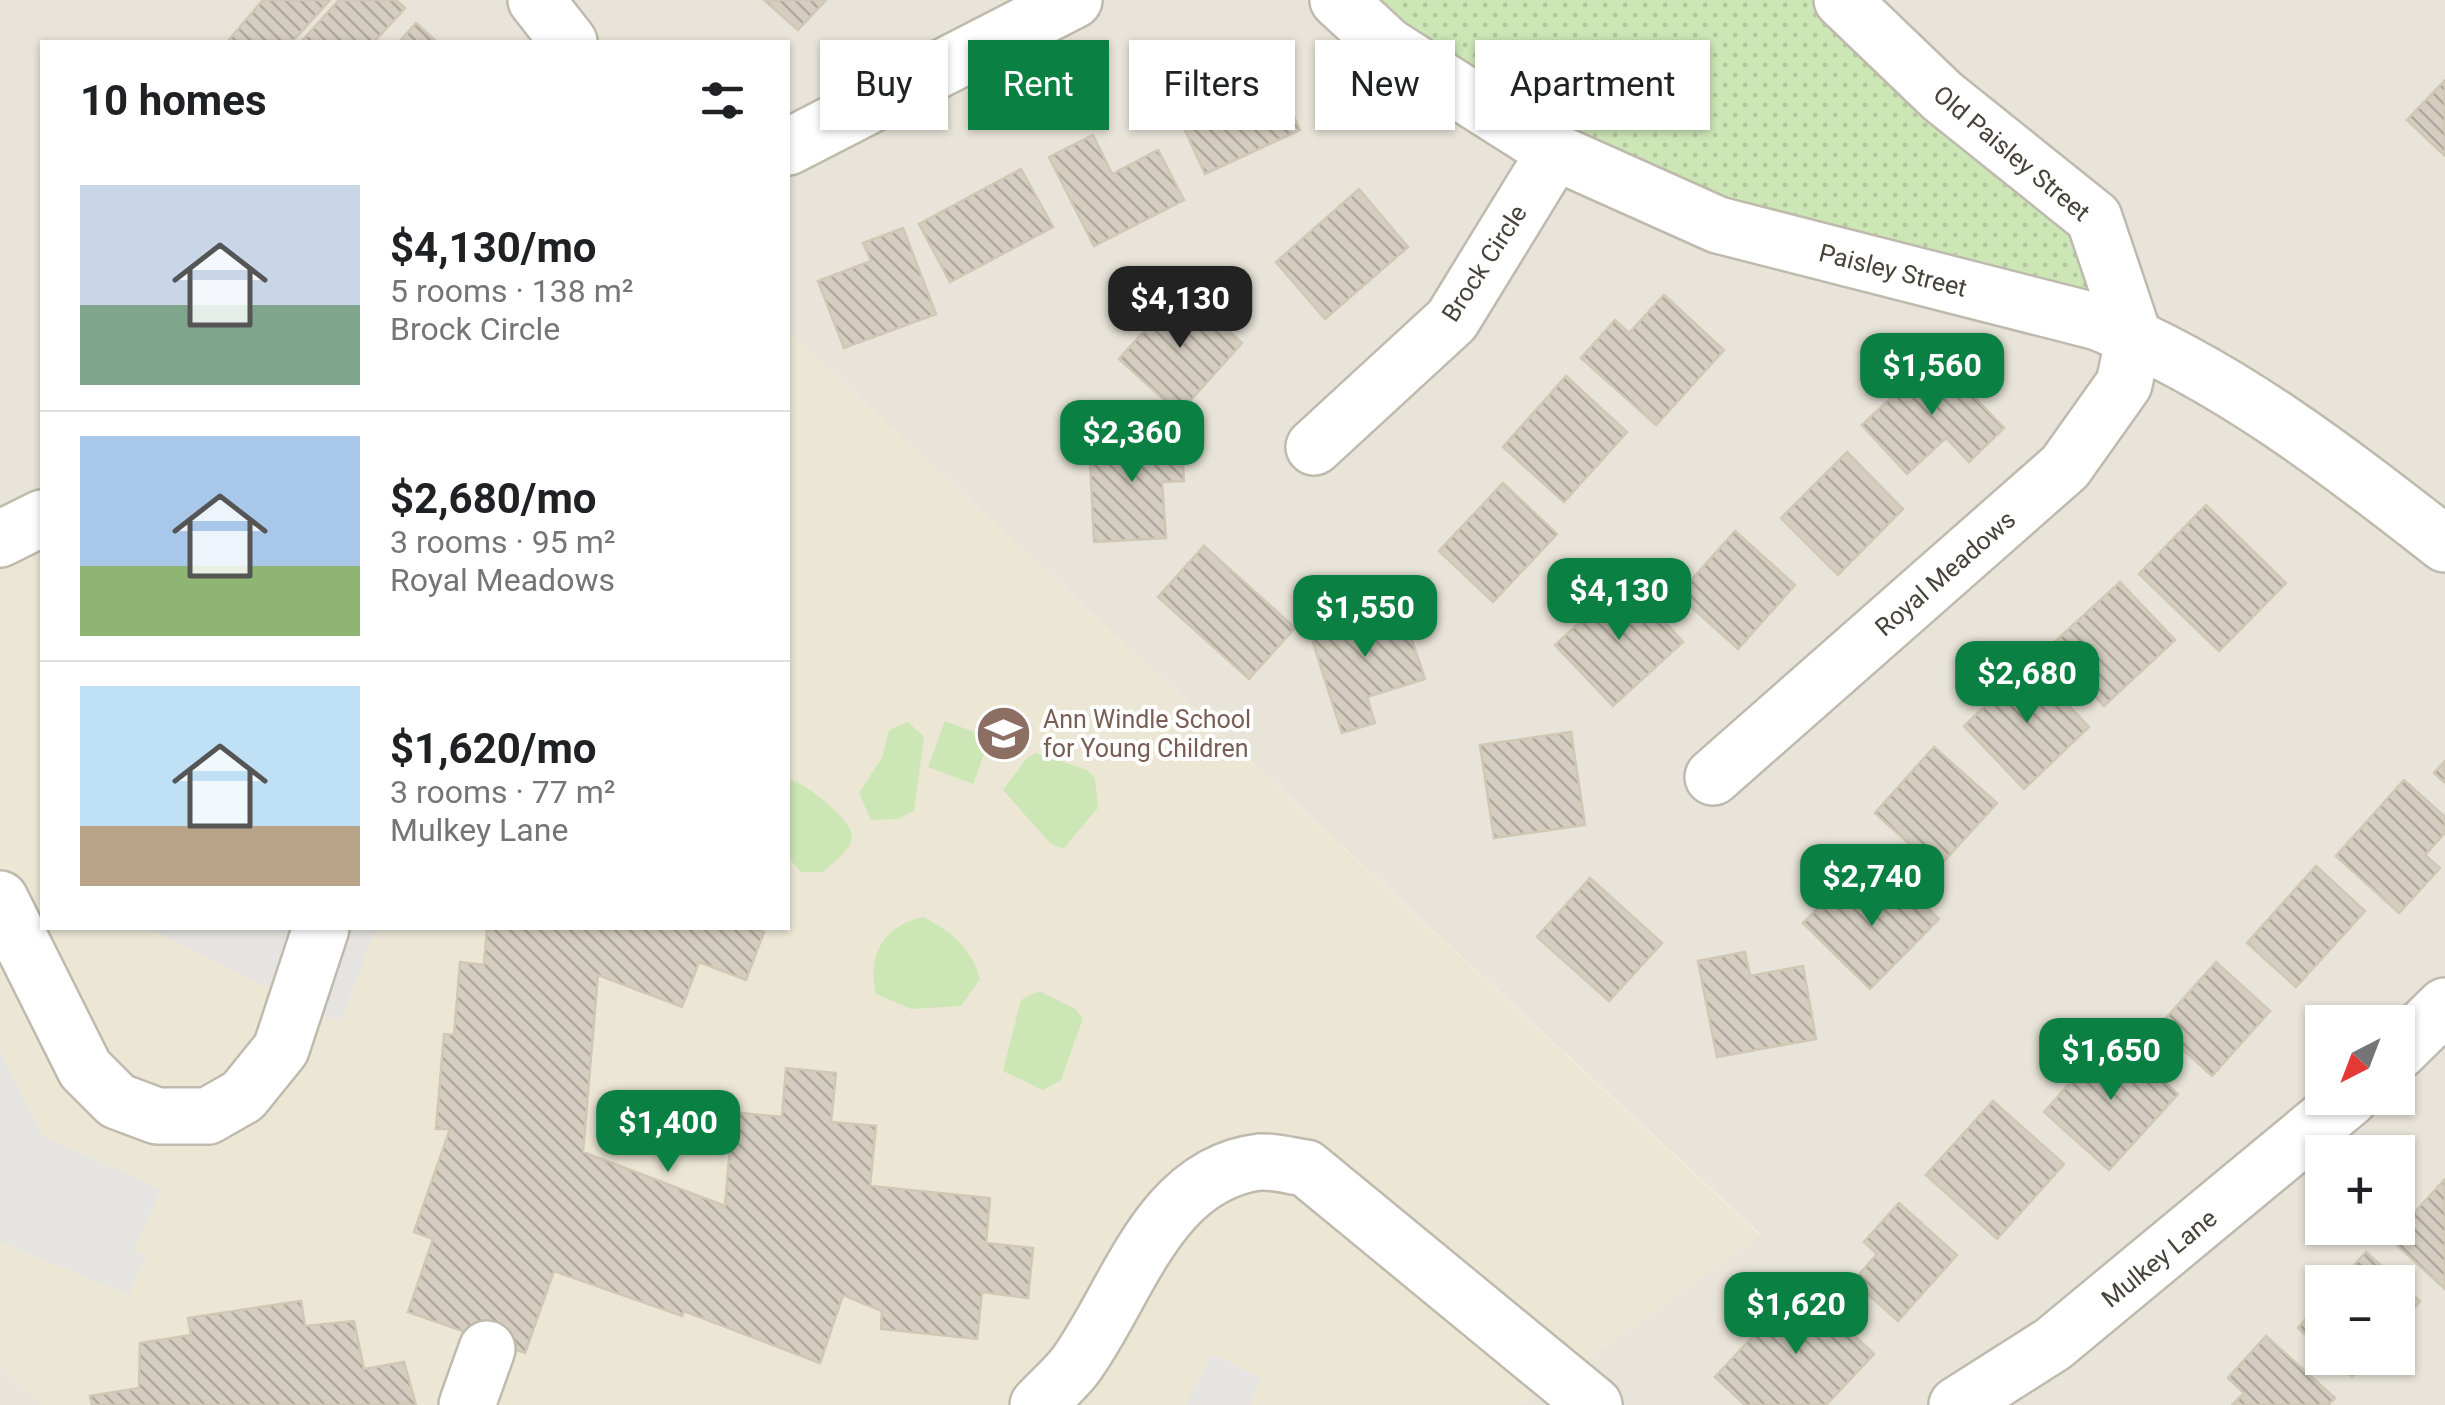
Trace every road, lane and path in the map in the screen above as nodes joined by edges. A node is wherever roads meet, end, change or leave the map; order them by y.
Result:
1 (536, 0) edge
2 (1074, 0) edge
3 (1338, 0) edge
4 (1842, 0) edge
5 (568, 40) edge
6 (790, 145) edge
7 (1555, 152) junction
8 (2134, 337) junction
9 (1314, 446) dead end
10 (40, 519) edge
11 (0, 539) edge
12 (2445, 544) edge
13 (1713, 777) dead end
14 (0, 899) edge
15 (320, 930) edge
16 (2445, 1006) edge
17 (2415, 1035) edge
18 (2330, 1115) edge
19 (487, 1348) dead end
20 (468, 1405) edge
21 (1038, 1405) edge
22 (1594, 1405) edge
23 (1957, 1405) edge

1 - 5 street
2 - 6 street
3 - 7 street, Paisley Street
4 - 8 street, Old Paisley Street
7 - 8 street, Paisley Street
7 - 9 street, Brock Circle
8 - 12 street, Paisley Street
8 - 13 street, Royal Meadows
10 - 11 street
14 - 15 street
16 - 17 street
18 - 23 street, Mulkey Lane
19 - 20 street
21 - 22 street

